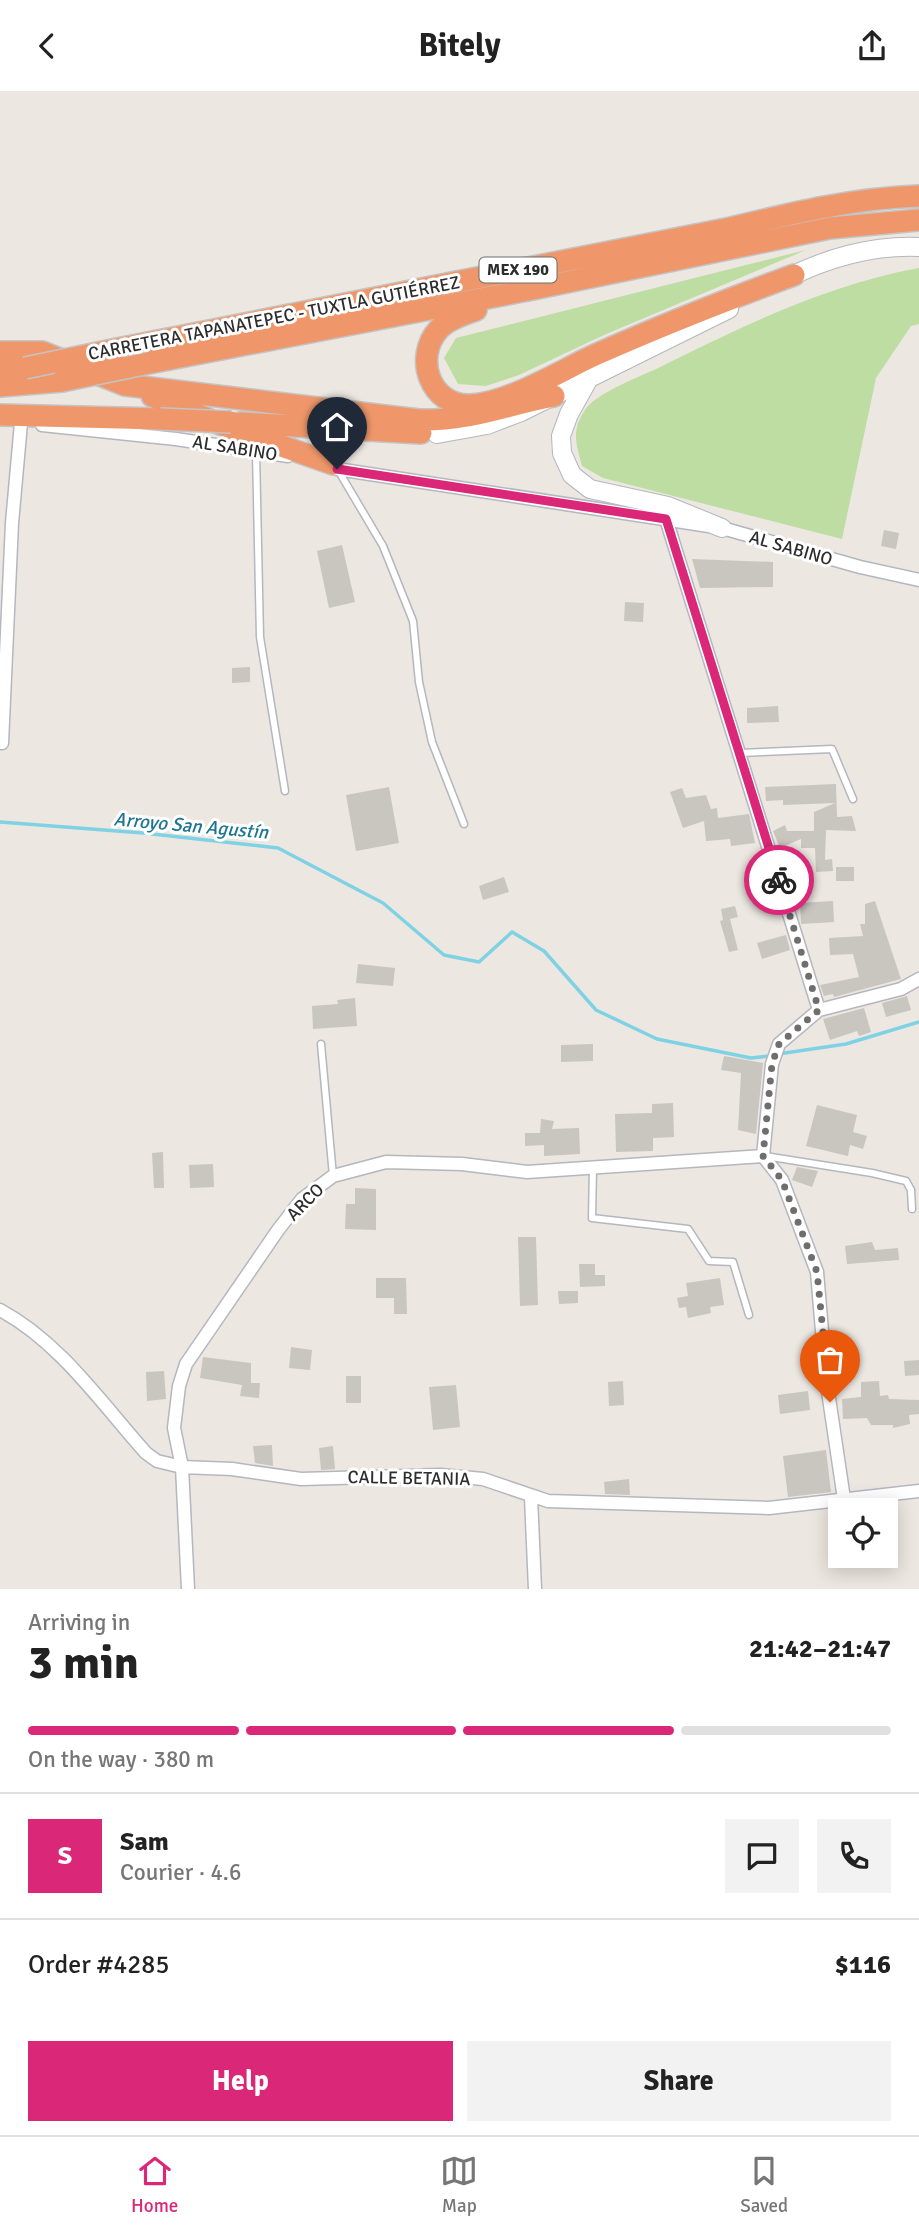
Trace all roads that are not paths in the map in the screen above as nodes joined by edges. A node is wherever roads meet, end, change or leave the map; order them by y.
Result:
1 (919, 196) edge
2 (919, 220) edge
3 (919, 247) edge
4 (794, 275) junction
5 (533, 289) junction
6 (0, 352) edge
7 (0, 369) edge
8 (587, 380) junction
9 (125, 385) junction
10 (0, 386) edge
11 (554, 396) junction
12 (0, 415) edge
13 (0, 421) edge
14 (21, 423) junction
15 (437, 434) joint
16 (256, 451) junction
17 (335, 466) junction
18 (666, 519) junction
19 (722, 528) junction
20 (919, 580) edge
21 (2, 743) edge
22 (740, 753) junction
23 (285, 791) dead end
24 (853, 799) dead end
25 (464, 824) dead end
26 (919, 979) edge
27 (819, 1010) junction
28 (321, 1044) dead end
29 (763, 1156) junction
30 (593, 1167) junction
31 (333, 1176) junction
32 (912, 1209) dead end
33 (0, 1310) edge
34 (749, 1315) dead end
35 (182, 1467) junction
36 (919, 1491) edge
37 (531, 1497) junction
38 (845, 1498) edge
39 (861, 1498) edge
40 (828, 1502) edge
41 (188, 1589) edge
42 (535, 1589) edge

1 - 7 highway, CARRETERA TAPANATEPEC - TUXTLA GUTIÉRREZ / MEX 190, bridge
2 - 5 highway, CARRETERA TAPANATEPEC - TUXTLA GUTIÉRREZ / MEX 190
3 - 4 main road
4 - 5 highway
4 - 8 main road
5 - 10 highway, CARRETERA TAPANATEPEC - TUXTLA GUTIÉRREZ / MEX 190, bridge
6 - 9 highway
8 - 11 main road
8 - 19 main road
9 - 11 highway
9 - 17 highway
11 - 15 main road
12 - 15 highway, bridge
13 - 14 street, AL SABINO
14 - 16 street, AL SABINO
14 - 21 street
16 - 17 street, AL SABINO
16 - 23 lane
17 - 18 street, AL SABINO
17 - 25 lane
18 - 19 street, AL SABINO
18 - 22 street
19 - 20 street, AL SABINO
22 - 24 lane
22 - 27 street
26 - 27 street
27 - 29 street
28 - 31 lane
29 - 30 street, ARCO
29 - 32 lane
29 - 38 street
30 - 31 street, ARCO
30 - 34 lane
31 - 35 street, ARCO
33 - 35 street, CALLE BETANIA
35 - 37 street, CALLE BETANIA
35 - 41 street, ARCO
36 - 39 street, CALLE BETANIA
37 - 40 street, CALLE BETANIA
37 - 42 street

